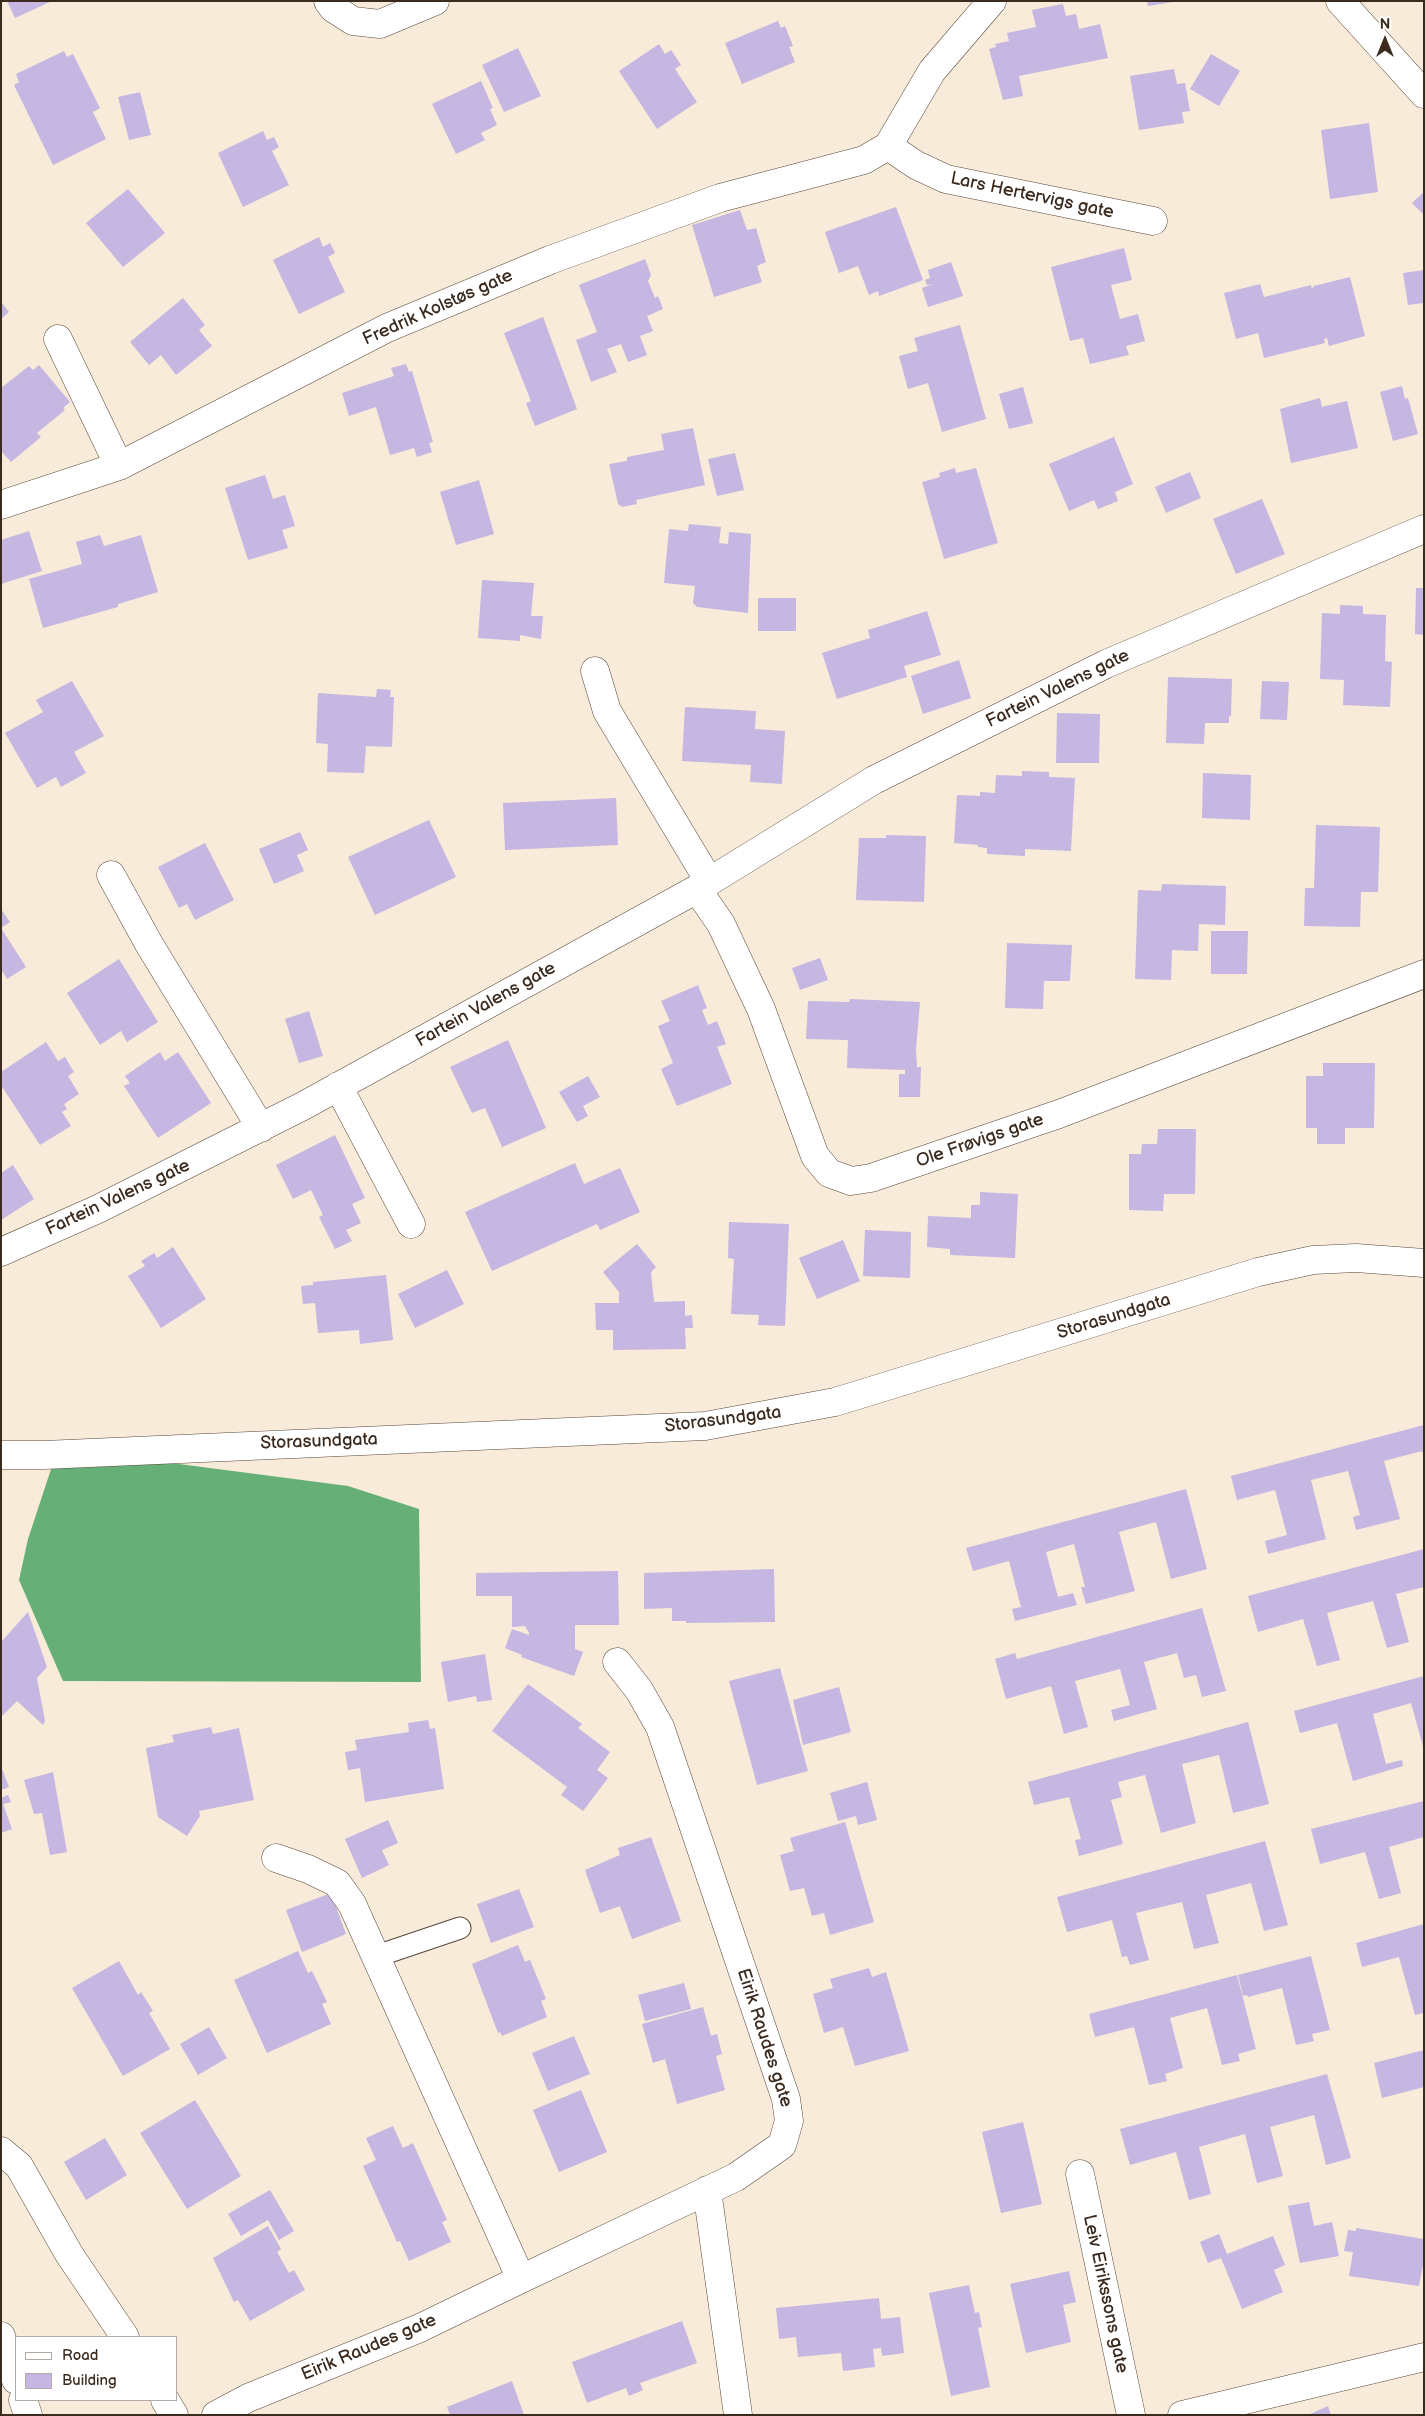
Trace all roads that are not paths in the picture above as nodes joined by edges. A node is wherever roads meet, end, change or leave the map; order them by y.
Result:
1 (328, 1) edge
2 (435, 1) edge
3 (992, 1) edge
4 (1340, 1) edge
5 (1424, 94) edge
6 (888, 146) junction
7 (1153, 221) dead end
8 (58, 339) dead end
9 (119, 466) junction
10 (1, 505) edge
11 (1424, 529) edge
12 (595, 671) dead end
13 (111, 875) dead end
14 (703, 885) junction
15 (1424, 974) edge
16 (338, 1086) junction
17 (262, 1128) junction
18 (411, 1224) dead end
19 (1, 1252) edge
20 (1424, 1263) edge
21 (1, 1455) edge
22 (617, 1662) dead end
23 (276, 1858) dead end
24 (460, 1928) dead end
25 (377, 1956) junction
26 (1, 2151) edge
27 (1080, 2174) dead end
28 (707, 2190) junction
29 (521, 2279) junction
30 (1, 2336) edge
31 (124, 2336) edge
32 (1424, 2356) edge
33 (15, 2377) edge
34 (23, 2401) edge
35 (166, 2401) edge
36 (28, 2415) edge
37 (174, 2415) edge
38 (216, 2415) edge
39 (738, 2415) edge
40 (1131, 2415) edge
41 (1182, 2415) edge

1 - 2 street
3 - 6 street
4 - 5 street
6 - 7 street, Lars Hertervigs gate
6 - 9 street, Fredrik Kolstøs gate
8 - 9 street
9 - 10 street, Fredrik Kolstøs gate
11 - 14 street, Fartein Valens gate
12 - 14 street
13 - 17 street
14 - 15 street, Ole Frøvigs gate
14 - 16 street, Fartein Valens gate
16 - 17 street, Fartein Valens gate
16 - 18 street
17 - 19 street, Fartein Valens gate
20 - 21 street, Storasundgata
22 - 28 street, Eirik Raudes gate
23 - 25 street
24 - 25 lane
25 - 29 street
26 - 31 street
27 - 40 street, Leiv Eirikssons gate
28 - 29 street, Eirik Raudes gate
28 - 39 street
29 - 38 street, Eirik Raudes gate
30 - 33 street
32 - 41 street
34 - 36 street
35 - 37 street

